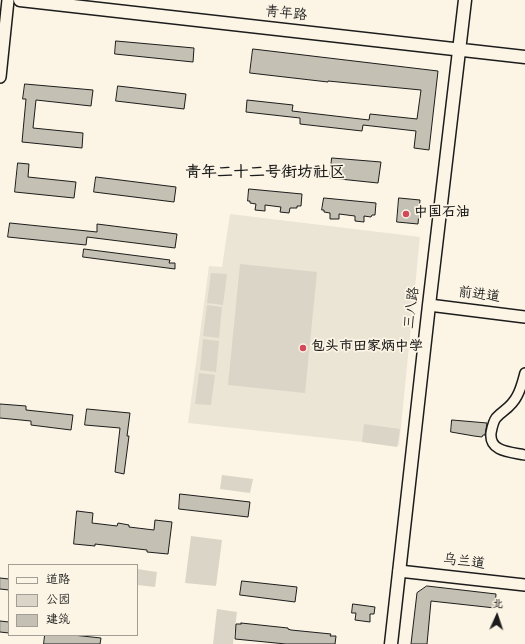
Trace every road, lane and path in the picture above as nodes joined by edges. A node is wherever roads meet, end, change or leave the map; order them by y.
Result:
1 (8, 0) edge
2 (20, 0) edge
3 (465, 0) edge
4 (460, 50) junction
5 (525, 57) edge
6 (0, 78) edge
7 (429, 305) junction
8 (525, 317) edge
9 (525, 373) edge
10 (525, 455) edge
11 (399, 571) junction
12 (525, 585) edge
13 (391, 644) edge

1 - 6 street
2 - 4 main road, 青年路
3 - 4 main road, 三八路
4 - 5 main road, 青年路
4 - 7 main road, 三八路
7 - 8 street, 前进道
7 - 11 main road, 三八路
9 - 10 street
11 - 12 street, 乌兰道
11 - 13 main road, 三八路

